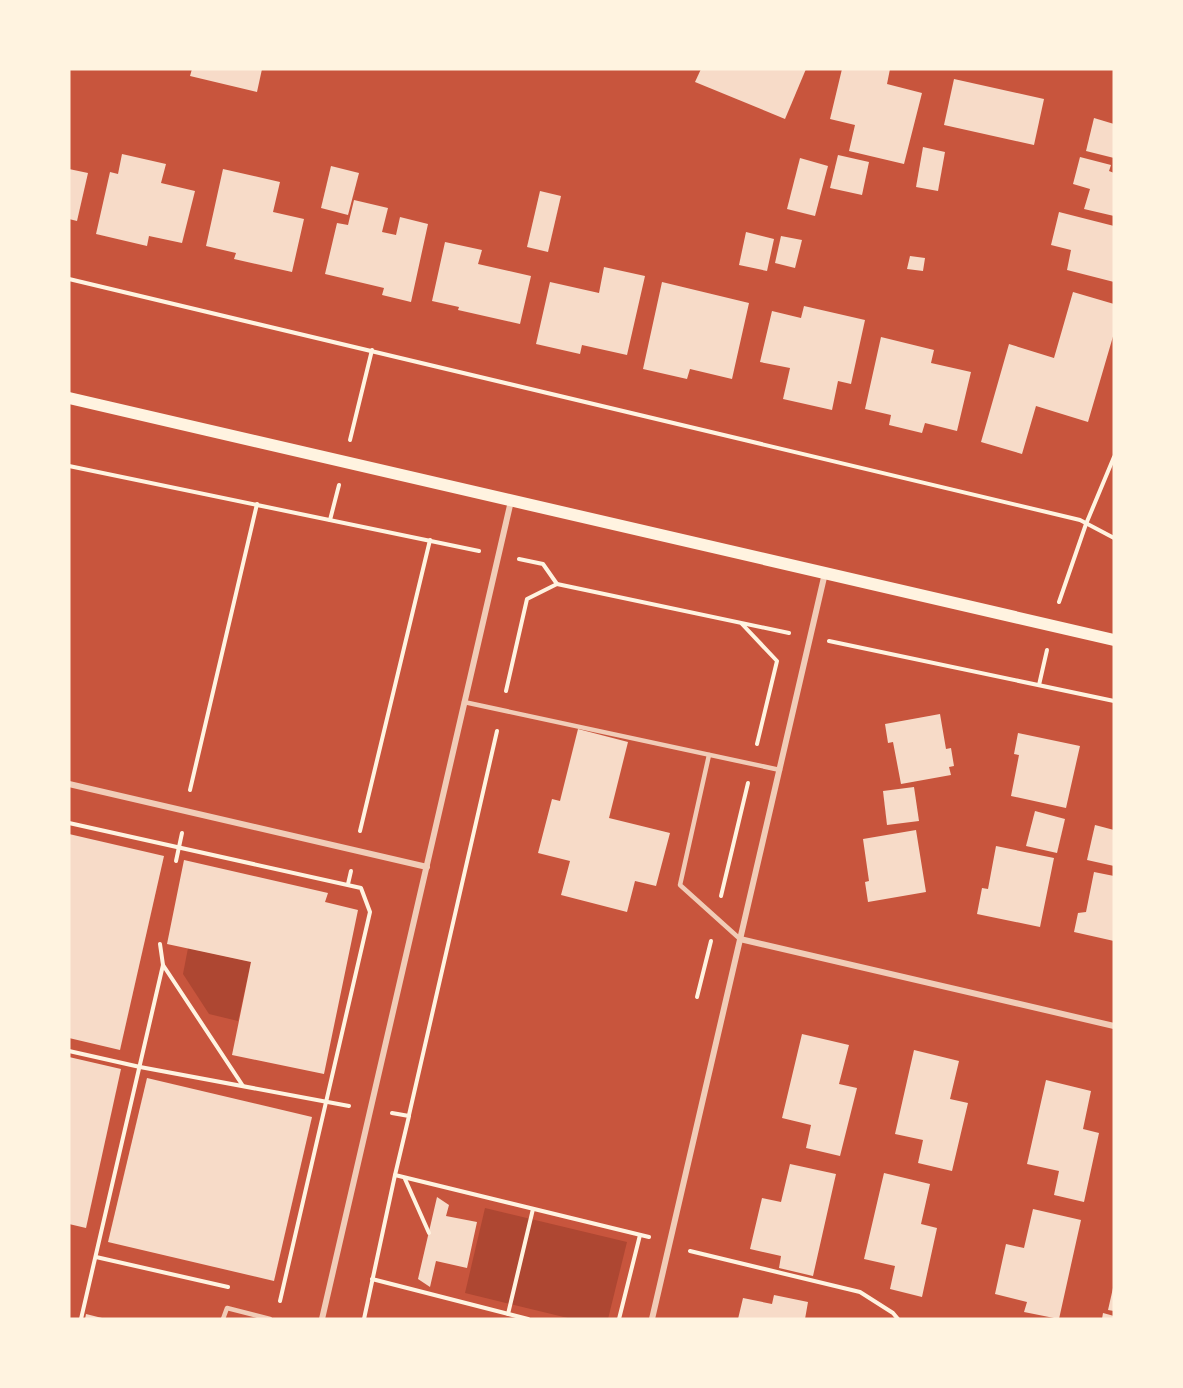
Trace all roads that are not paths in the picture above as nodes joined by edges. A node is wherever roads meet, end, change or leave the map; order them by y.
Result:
1 (69, 398) edge
2 (511, 500) junction
3 (825, 573) junction
4 (1114, 640) edge
5 (465, 702) junction
6 (709, 754) junction
7 (780, 770) junction
8 (69, 784) edge
9 (427, 867) junction
10 (740, 939) junction
11 (1114, 1026) edge
12 (224, 1319) edge
13 (270, 1319) edge
14 (322, 1319) edge
15 (652, 1319) edge

1 - 2 main road
2 - 3 main road
2 - 5 street
3 - 4 main road
3 - 7 street
5 - 6 lane
5 - 9 street
6 - 7 lane
6 - 10 lane
7 - 10 street
8 - 9 street
9 - 14 street
10 - 11 street
10 - 15 street
12 - 13 lane

